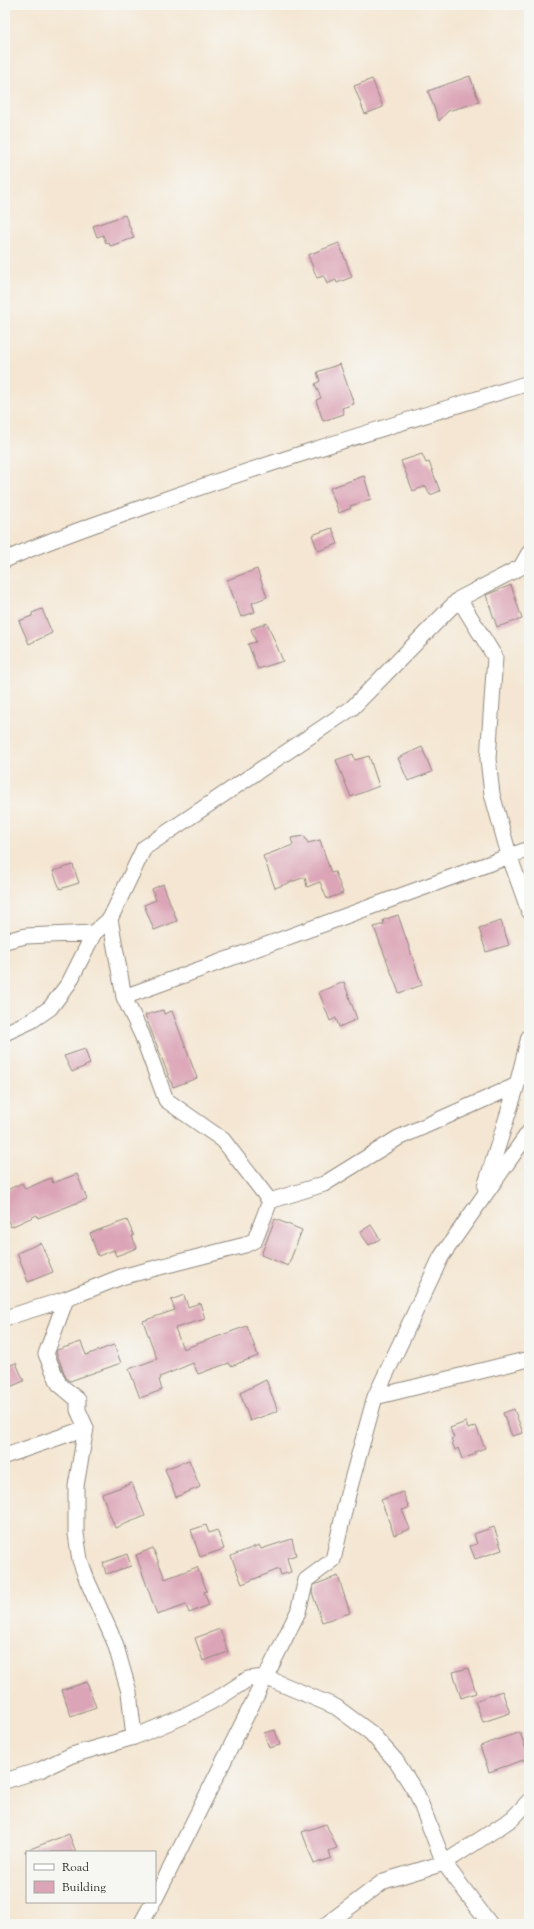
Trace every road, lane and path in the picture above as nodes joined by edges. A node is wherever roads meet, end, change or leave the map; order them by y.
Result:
1 (529, 383) edge
2 (529, 553) edge
3 (5, 560) edge
4 (459, 599) junction
5 (529, 849) edge
6 (509, 855) junction
7 (529, 911) edge
8 (110, 919) junction
9 (94, 933) junction
10 (5, 941) edge
11 (124, 996) junction
12 (5, 1033) edge
13 (529, 1037) edge
14 (517, 1085) junction
15 (529, 1132) edge
16 (270, 1201) junction
17 (480, 1201) junction
18 (66, 1300) junction
19 (5, 1318) edge
20 (529, 1359) edge
21 (375, 1397) junction
22 (86, 1428) junction
23 (5, 1456) edge
24 (265, 1677) junction
25 (134, 1737) junction
26 (5, 1781) edge
27 (529, 1802) edge
28 (444, 1863) junction
29 (156, 1897) edge
30 (153, 1903) edge
31 (141, 1924) edge
32 (326, 1924) edge
33 (490, 1924) edge

1 - 3 street
2 - 4 street
4 - 6 street
4 - 8 street
5 - 6 street
6 - 7 street
6 - 11 street
8 - 9 street
8 - 11 street
9 - 10 street
9 - 12 street
11 - 16 street
13 - 14 street
14 - 16 street
14 - 17 street
15 - 17 street
16 - 18 street
17 - 21 street
18 - 19 street
18 - 22 street
20 - 21 street
21 - 24 street
22 - 23 street
22 - 25 street
24 - 25 street
24 - 28 street
24 - 29 street
25 - 26 street
27 - 28 street
28 - 32 street
28 - 33 street
30 - 31 street

